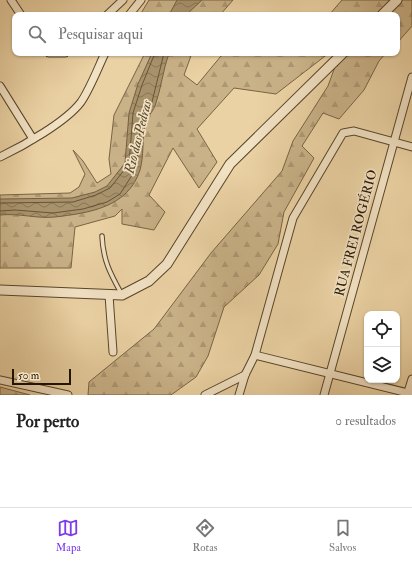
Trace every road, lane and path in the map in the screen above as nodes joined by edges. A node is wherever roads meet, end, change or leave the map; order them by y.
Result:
1 (11, 0) edge
2 (123, 0) edge
3 (141, 0) edge
4 (397, 0) edge
5 (19, 12) edge
6 (110, 12) edge
7 (131, 12) edge
8 (385, 12) edge
9 (104, 56) edge
10 (340, 56) edge
11 (412, 77) edge
12 (0, 86) edge
13 (33, 139) junction
14 (393, 142) junction
15 (412, 147) edge
16 (0, 157) edge
17 (102, 236) dead end
18 (0, 290) edge
19 (109, 295) junction
20 (122, 295) junction
21 (113, 352) dead end
22 (255, 355) junction
23 (330, 374) junction
24 (246, 375) junction
25 (412, 379) edge
26 (0, 380) edge
27 (409, 394) edge
28 (68, 395) edge
29 (205, 395) edge
30 (239, 395) edge
31 (324, 395) edge

1 - 5 street
2 - 6 street
3 - 7 street
4 - 8 street
9 - 13 street
10 - 20 street
11 - 14 street, RUA FREI ROGÉRIO
12 - 13 street
13 - 16 street
14 - 15 street
14 - 22 street
14 - 23 street, RUA FREI ROGÉRIO
17 - 20 lane
18 - 19 street
19 - 20 street
19 - 21 street
22 - 23 street
22 - 24 street
23 - 27 street
23 - 31 street, RUA FREI ROGÉRIO
24 - 29 street
24 - 30 street
25 - 27 street
26 - 28 street

